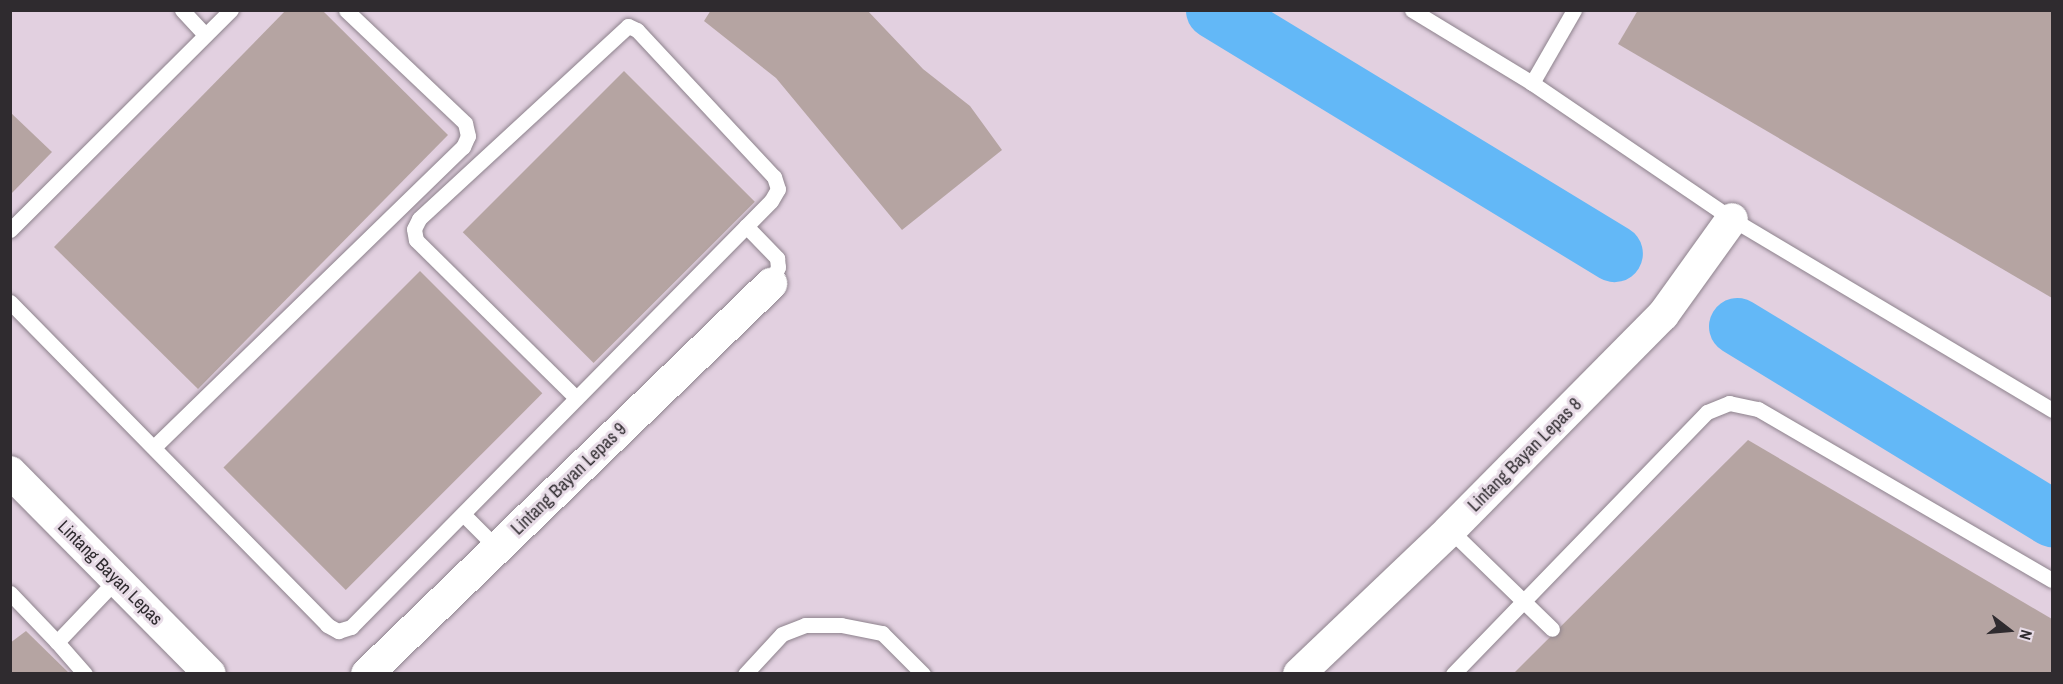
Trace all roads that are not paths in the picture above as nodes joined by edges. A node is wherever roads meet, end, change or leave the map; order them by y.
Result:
1 (182, 10) edge
2 (231, 10) edge
3 (346, 10) edge
4 (1412, 10) edge
5 (1574, 10) edge
6 (205, 35) junction
7 (1532, 83) junction
8 (1732, 219) junction
9 (746, 226) junction
10 (10, 230) edge
11 (771, 284) joint
12 (10, 302) edge
13 (576, 398) junction
14 (2052, 410) edge
15 (154, 447) junction
16 (10, 472) edge
17 (463, 514) junction
18 (1450, 530) junction
19 (497, 548) junction
20 (116, 580) junction
21 (2052, 580) edge
22 (10, 593) edge
23 (1526, 602) junction
24 (1552, 629) dead end
25 (57, 642) junction
26 (85, 674) edge
27 (210, 674) edge
28 (367, 674) edge
29 (745, 674) edge
30 (923, 674) edge
31 (1299, 674) edge
32 (1453, 674) edge

1 - 6 lane
2 - 6 lane
3 - 15 lane
4 - 7 lane
5 - 7 lane
6 - 10 lane
7 - 8 lane
8 - 14 lane
8 - 18 street, Lintang Bayan Lepas 8
9 - 11 lane
9 - 13 lane
9 - 13 lane
11 - 19 street, Lintang Bayan Lepas 9
12 - 15 lane
13 - 17 lane
15 - 17 lane
16 - 20 street, Lintang Bayan Lepas
17 - 19 lane
18 - 23 lane
18 - 31 street, Lintang Bayan Lepas 8
19 - 28 street, Lintang Bayan Lepas 9
20 - 25 lane
20 - 27 street, Lintang Bayan Lepas
21 - 23 lane
22 - 25 lane
23 - 24 lane
23 - 32 lane
25 - 26 lane
29 - 30 lane

